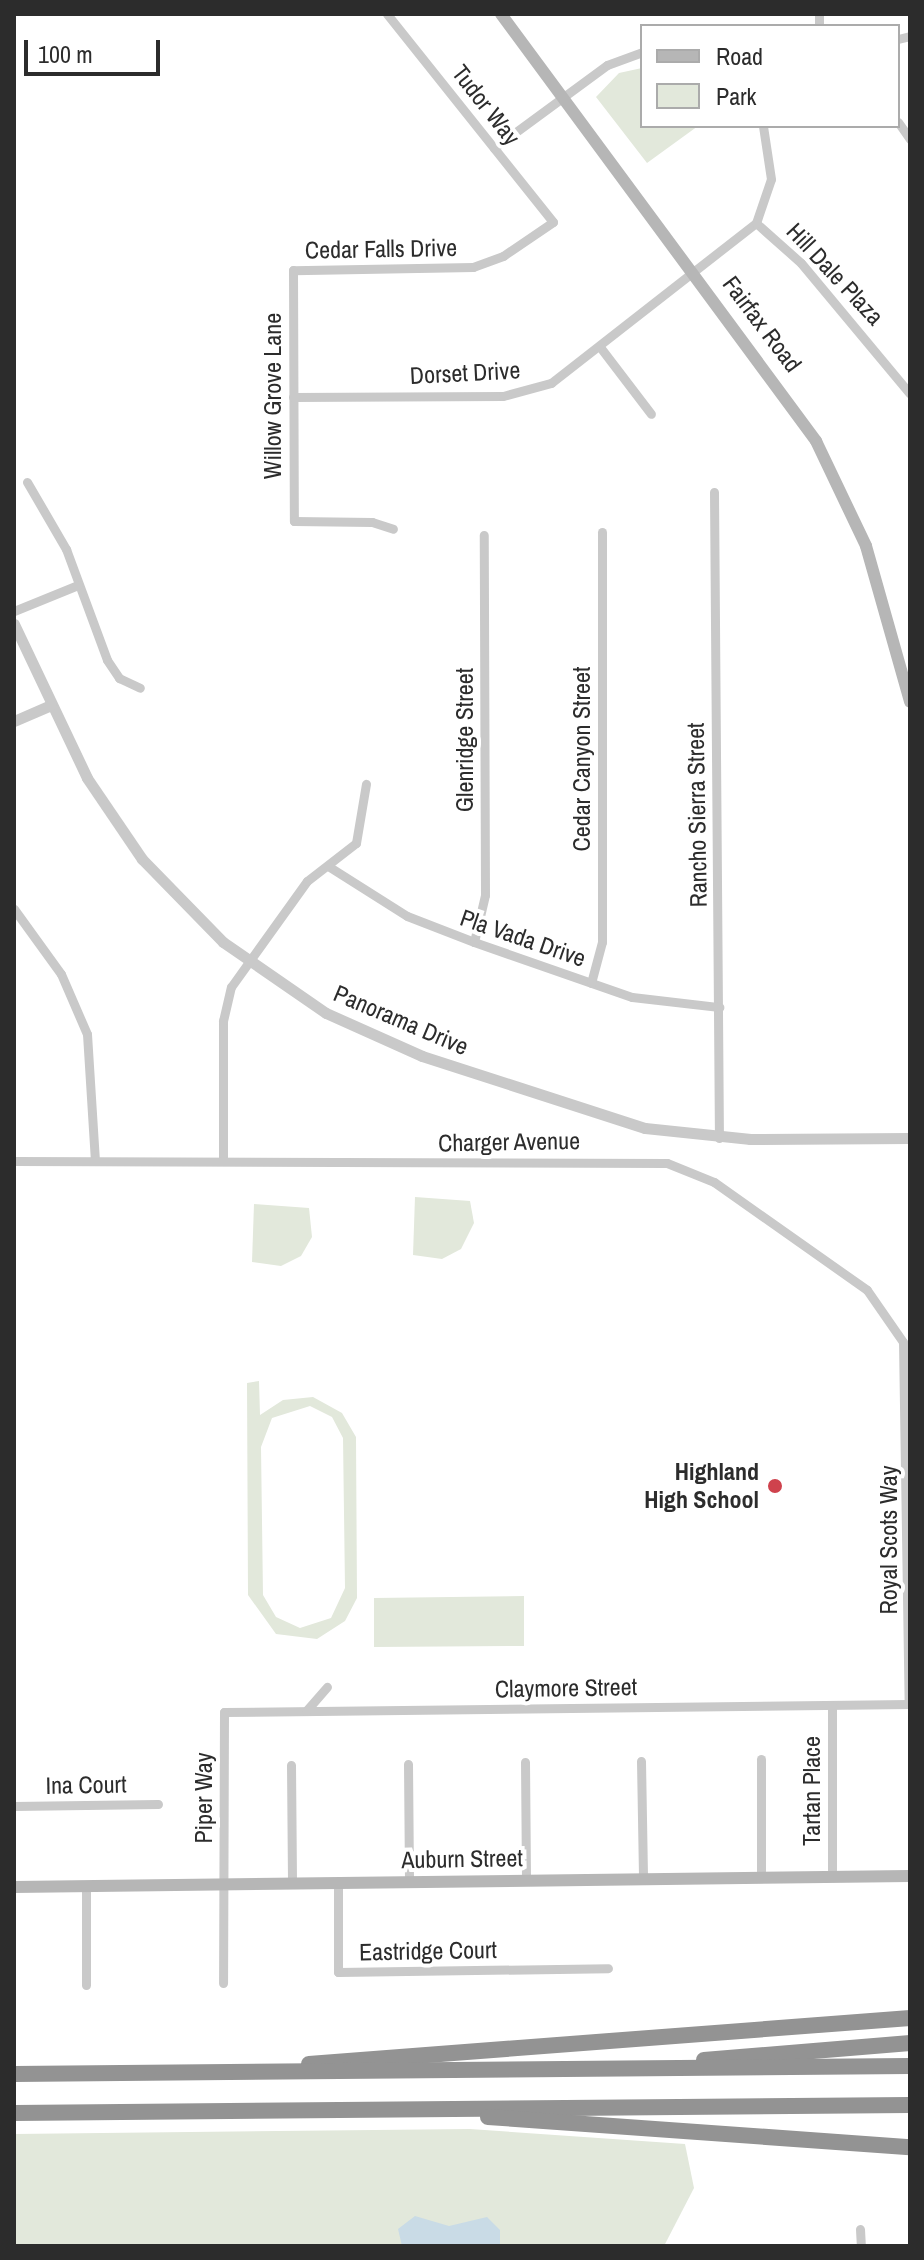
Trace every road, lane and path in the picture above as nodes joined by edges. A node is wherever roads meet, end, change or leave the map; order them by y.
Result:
1 (387, 14) edge
2 (501, 14) edge
3 (640, 53) edge
4 (562, 96) junction
5 (763, 128) edge
6 (494, 148) junction
7 (553, 222) joint
8 (756, 223) junction
9 (293, 270) joint
10 (697, 273) junction
11 (600, 347) junction
12 (910, 394) edge
13 (293, 397) junction
14 (651, 414) dead end
15 (27, 482) dead end
16 (714, 492) dead end
17 (393, 529) dead end
18 (602, 532) dead end
19 (484, 535) dead end
20 (78, 585) junction
21 (14, 611) edge
22 (14, 624) edge
23 (140, 688) dead end
24 (910, 702) edge
25 (51, 705) junction
26 (14, 721) edge
27 (366, 784) dead end
28 (328, 866) junction
29 (14, 909) edge
30 (474, 942) junction
31 (245, 960) junction
32 (591, 983) junction
33 (719, 1007) junction
34 (719, 1138) junction
35 (910, 1138) edge
36 (223, 1158) junction
37 (95, 1160) junction
38 (14, 1161) edge
39 (909, 1377) edge
40 (327, 1687) dead end
41 (909, 1704) edge
42 (832, 1705) junction
43 (306, 1711) junction
44 (224, 1712) joint
45 (761, 1759) dead end
46 (641, 1761) dead end
47 (525, 1762) dead end
48 (408, 1764) dead end
49 (291, 1765) dead end
50 (158, 1804) dead end
51 (14, 1806) edge
52 (910, 1876) edge
53 (832, 1877) junction
54 (761, 1878) junction
55 (643, 1879) junction
56 (526, 1881) junction
57 (409, 1882) junction
58 (338, 1883) junction
59 (223, 1884) junction
60 (292, 1884) junction
61 (86, 1886) junction
62 (14, 1887) edge
63 (608, 1968) dead end
64 (223, 1983) dead end
65 (86, 1985) dead end
66 (910, 2018) edge
67 (910, 2043) edge
68 (910, 2066) edge
69 (520, 2073) junction
70 (14, 2074) edge
71 (85, 2074) junction
72 (910, 2105) edge
73 (459, 2110) junction
74 (14, 2113) edge
75 (910, 2147) edge
76 (860, 2229) dead end
77 (861, 2246) edge

1 - 6 street, Tudor Way
2 - 4 main road, Fairfax Road
3 - 4 street
4 - 6 street
4 - 10 main road, Fairfax Road
5 - 8 street
6 - 7 street, Tudor Way
7 - 9 street, Cedar Falls Drive
8 - 10 street, Dorset Drive
8 - 12 street, Hill Dale Plaza
9 - 13 street, Willow Grove Lane
10 - 11 street, Dorset Drive
10 - 24 main road, Fairfax Road
11 - 13 street, Dorset Drive
11 - 14 street
13 - 17 street, Willow Grove Lane
15 - 20 street
16 - 33 street, Rancho Sierra Street
18 - 32 street, Cedar Canyon Street
19 - 30 street, Glenridge Street
20 - 21 street
20 - 23 street
22 - 25 street, Panorama Drive
25 - 26 street
25 - 31 street, Panorama Drive
27 - 28 street
28 - 30 street, Pla Vada Drive
28 - 31 street
29 - 37 street
30 - 32 street, Pla Vada Drive
31 - 34 street, Panorama Drive
31 - 36 street
32 - 33 street, Pla Vada Drive
33 - 34 street, Rancho Sierra Street
34 - 35 street, Panorama Drive
36 - 37 street, Charger Avenue
36 - 39 street, Charger Avenue
37 - 38 street, Charger Avenue
39 - 41 street, Royal Scots Way
40 - 43 street
41 - 42 street, Claymore Street
42 - 43 street, Claymore Street
42 - 53 street, Tartan Place
43 - 44 street, Claymore Street
44 - 59 street, Piper Way
45 - 54 street
46 - 55 street
47 - 56 street
48 - 57 street
49 - 60 street
50 - 51 street, Ina Court
52 - 53 main road, Auburn Street
53 - 54 main road, Auburn Street
54 - 55 main road, Auburn Street
55 - 56 main road, Auburn Street
56 - 57 main road, Auburn Street
57 - 58 main road, Auburn Street
58 - 60 main road, Auburn Street
58 - 63 street, Eastridge Court
59 - 60 main road, Auburn Street
59 - 61 main road, Auburn Street
59 - 64 street, Piper Way
61 - 62 main road, Auburn Street
61 - 65 street
66 - 71 highway
67 - 69 highway
68 - 69 highway
69 - 71 highway
70 - 71 highway
72 - 73 highway
73 - 74 highway
73 - 75 highway
76 - 77 street

